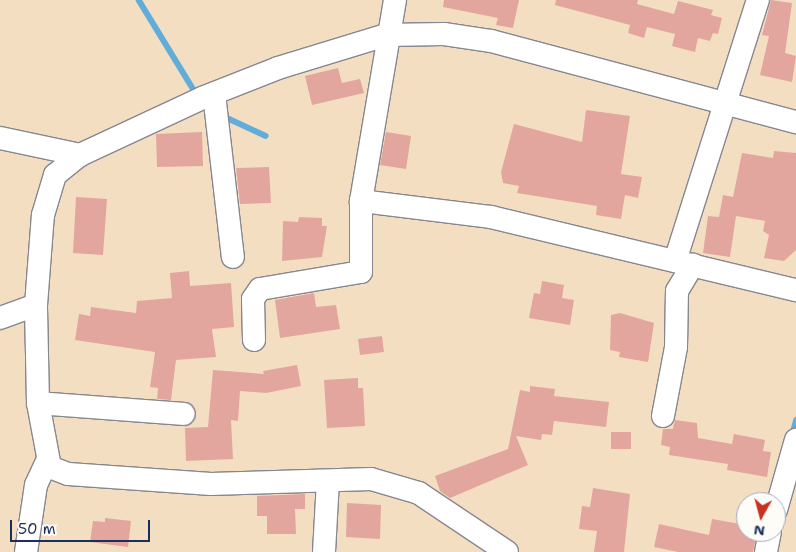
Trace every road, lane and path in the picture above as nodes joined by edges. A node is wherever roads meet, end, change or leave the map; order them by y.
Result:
1 (396, 0) edge
2 (758, 0) edge
3 (386, 35) junction
4 (214, 94) junction
5 (725, 103) junction
6 (796, 122) edge
7 (0, 138) edge
8 (80, 155) junction
9 (361, 201) junction
10 (233, 257) dead end
11 (684, 261) junction
12 (796, 290) edge
13 (36, 305) junction
14 (0, 318) edge
15 (254, 340) dead end
16 (38, 403) junction
17 (184, 414) dead end
18 (663, 416) dead end
19 (796, 440) edge
20 (47, 461) junction
21 (328, 481) junction
22 (781, 492) edge
23 (26, 552) edge
24 (324, 552) edge
25 (507, 552) edge

1 - 3 street
2 - 5 street
3 - 4 street
3 - 5 street
3 - 9 street
4 - 8 street
4 - 10 street
5 - 6 street
5 - 11 street
7 - 8 street
8 - 13 street
9 - 11 street
9 - 15 street
11 - 12 street
11 - 18 street
13 - 14 street
13 - 16 street
16 - 17 street
16 - 20 street
19 - 22 street
20 - 21 street
20 - 23 street
21 - 24 street
21 - 25 street

